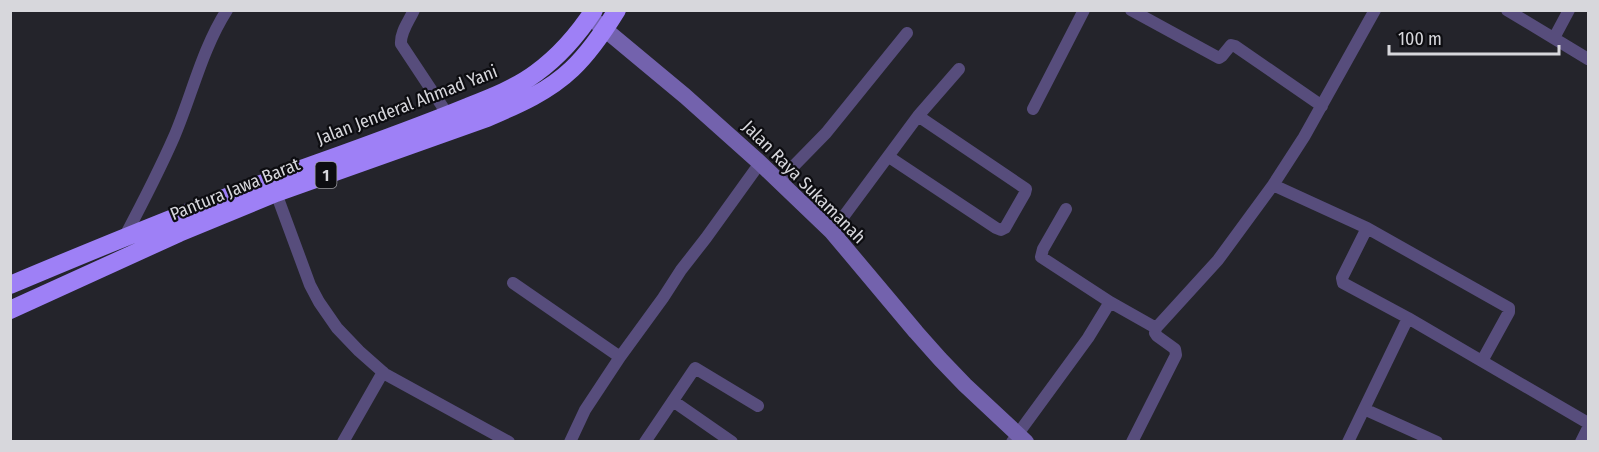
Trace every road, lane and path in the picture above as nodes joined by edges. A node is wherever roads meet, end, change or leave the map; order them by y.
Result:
1 (227, 10) edge
2 (414, 10) edge
3 (617, 10) edge
4 (1084, 10) edge
5 (1131, 10) edge
6 (1375, 10) edge
7 (1508, 10) edge
8 (1569, 10) edge
9 (592, 14) edge
10 (605, 29) junction
11 (907, 33) dead end
12 (1554, 38) junction
13 (1588, 59) edge
14 (959, 69) dead end
15 (1322, 106) junction
16 (1033, 109) dead end
17 (448, 115) junction
18 (918, 116) junction
19 (889, 157) junction
20 (760, 163) junction
21 (779, 181) junction
22 (1273, 185) junction
23 (276, 193) junction
24 (1066, 209) dead end
25 (1367, 228) junction
26 (832, 232) junction
27 (125, 236) junction
28 (513, 283) dead end
29 (10, 285) edge
30 (1110, 302) junction
31 (10, 310) edge
32 (1408, 318) junction
33 (1156, 328) junction
34 (620, 357) junction
35 (1482, 361) junction
36 (383, 372) junction
37 (673, 401) junction
38 (758, 406) dead end
39 (1364, 409) junction
40 (1588, 423) edge
41 (1588, 428) edge
42 (1018, 439) edge
43 (343, 441) edge
44 (509, 441) edge
45 (570, 441) edge
46 (647, 441) edge
47 (732, 441) edge
48 (1132, 441) edge
49 (1348, 441) edge
50 (1437, 441) edge
51 (1581, 441) edge

1 - 27 street
2 - 17 street
3 - 10 highway, Pantura Jawa Barat / 1
4 - 16 street
5 - 15 street
6 - 15 street
7 - 12 street
8 - 12 street
9 - 10 street, Jalan Raya Sukamanah
9 - 17 highway, Jalan Jenderal Ahmad Yani / 1
10 - 20 street, Jalan Raya Sukamanah
10 - 23 highway, Pantura Jawa Barat / 1
11 - 21 street
12 - 13 street
14 - 18 street
15 - 22 street
17 - 27 highway, Jalan Jenderal Ahmad Yani / 1
18 - 19 street
18 - 19 street
19 - 26 street
20 - 21 street, Jalan Raya Sukamanah
20 - 34 street
21 - 26 street, Jalan Raya Sukamanah
22 - 25 street
22 - 33 street
23 - 31 highway, Pantura Jawa Barat / 1
23 - 36 street
24 - 30 street
25 - 32 street
25 - 35 street
26 - 42 street, Jalan Raya Sukamanah
27 - 29 highway, Jalan Jenderal Ahmad Yani / 1
28 - 34 street
30 - 33 street
30 - 42 street
32 - 35 street
32 - 39 street
33 - 48 street
34 - 45 street
35 - 40 street
36 - 43 street
36 - 44 street
37 - 38 street
37 - 46 street
37 - 47 street
39 - 49 street
39 - 50 street
41 - 51 street

